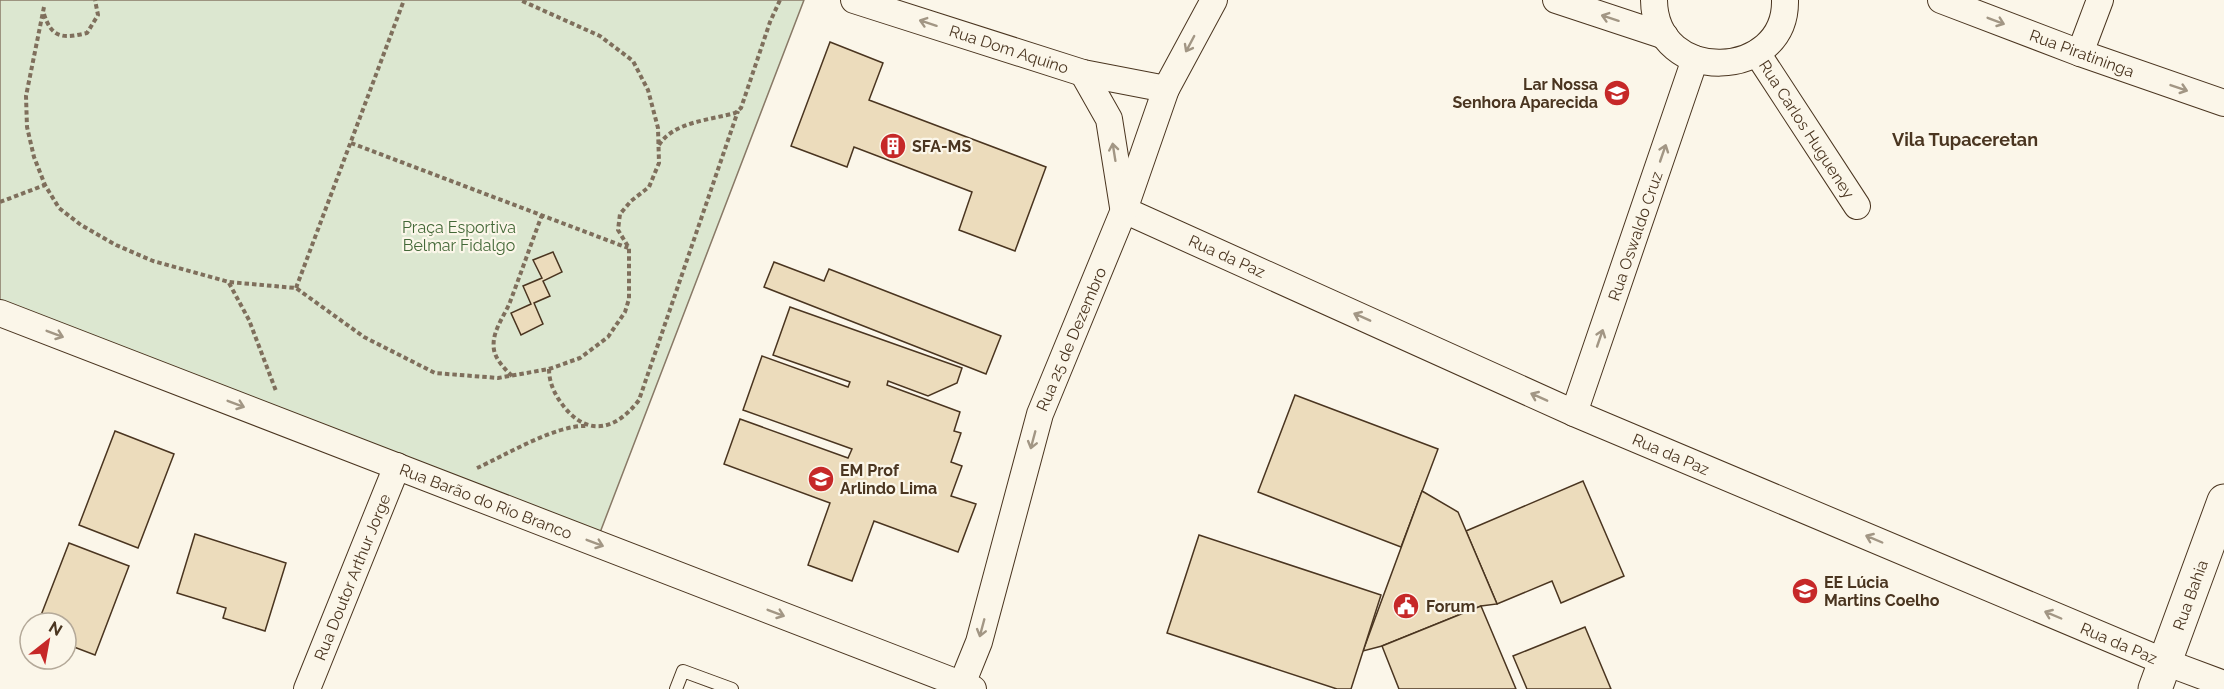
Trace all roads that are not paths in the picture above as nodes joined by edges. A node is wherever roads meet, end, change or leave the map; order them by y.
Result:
1 (854, 0) edge
2 (1214, 0) edge
3 (1556, 0) edge
4 (1654, 0) edge
5 (1785, 0) edge
6 (1941, 0) edge
7 (2100, 0) edge
8 (1665, 36) junction
9 (1757, 53) junction
10 (2080, 53) junction
11 (1695, 59) junction
12 (1083, 73) junction
13 (1166, 88) junction
14 (2224, 104) edge
15 (1857, 206) dead end
16 (1124, 210) junction
17 (0, 313) edge
18 (1574, 413) junction
19 (397, 466) junction
20 (2224, 501) edge
21 (2160, 676) edge
22 (2224, 684) edge
23 (965, 688) edge
24 (308, 689) edge
25 (676, 689) edge
26 (732, 689) edge

12 -> 1 street, Rua Dom Aquino
2 -> 13 street, Rua 25 de Dezembro
8 -> 3 street
4 - 8 street
5 - 9 street
6 -> 10 street, Rua Piratininga
7 - 10 street
8 - 11 street
9 - 11 street
9 - 15 street, Rua Carlos Hugueney
10 -> 14 street, Rua Piratininga
18 -> 11 street, Rua Oswaldo Cruz
12 - 13 street, Rua Dom Aquino
16 -> 12 street
13 - 16 street, Rua 25 de Dezembro
18 -> 16 street, Rua da Paz
16 -> 23 street, Rua 25 de Dezembro
17 -> 19 street, Rua Barão do Rio Branco
21 -> 18 street, Rua da Paz
19 -> 23 street, Rua Barão do Rio Branco
19 - 24 street, Rua Doutor Arthur Jorge
20 - 21 street, Rua Bahia
21 - 22 street, Rua da Paz
25 - 26 lane

